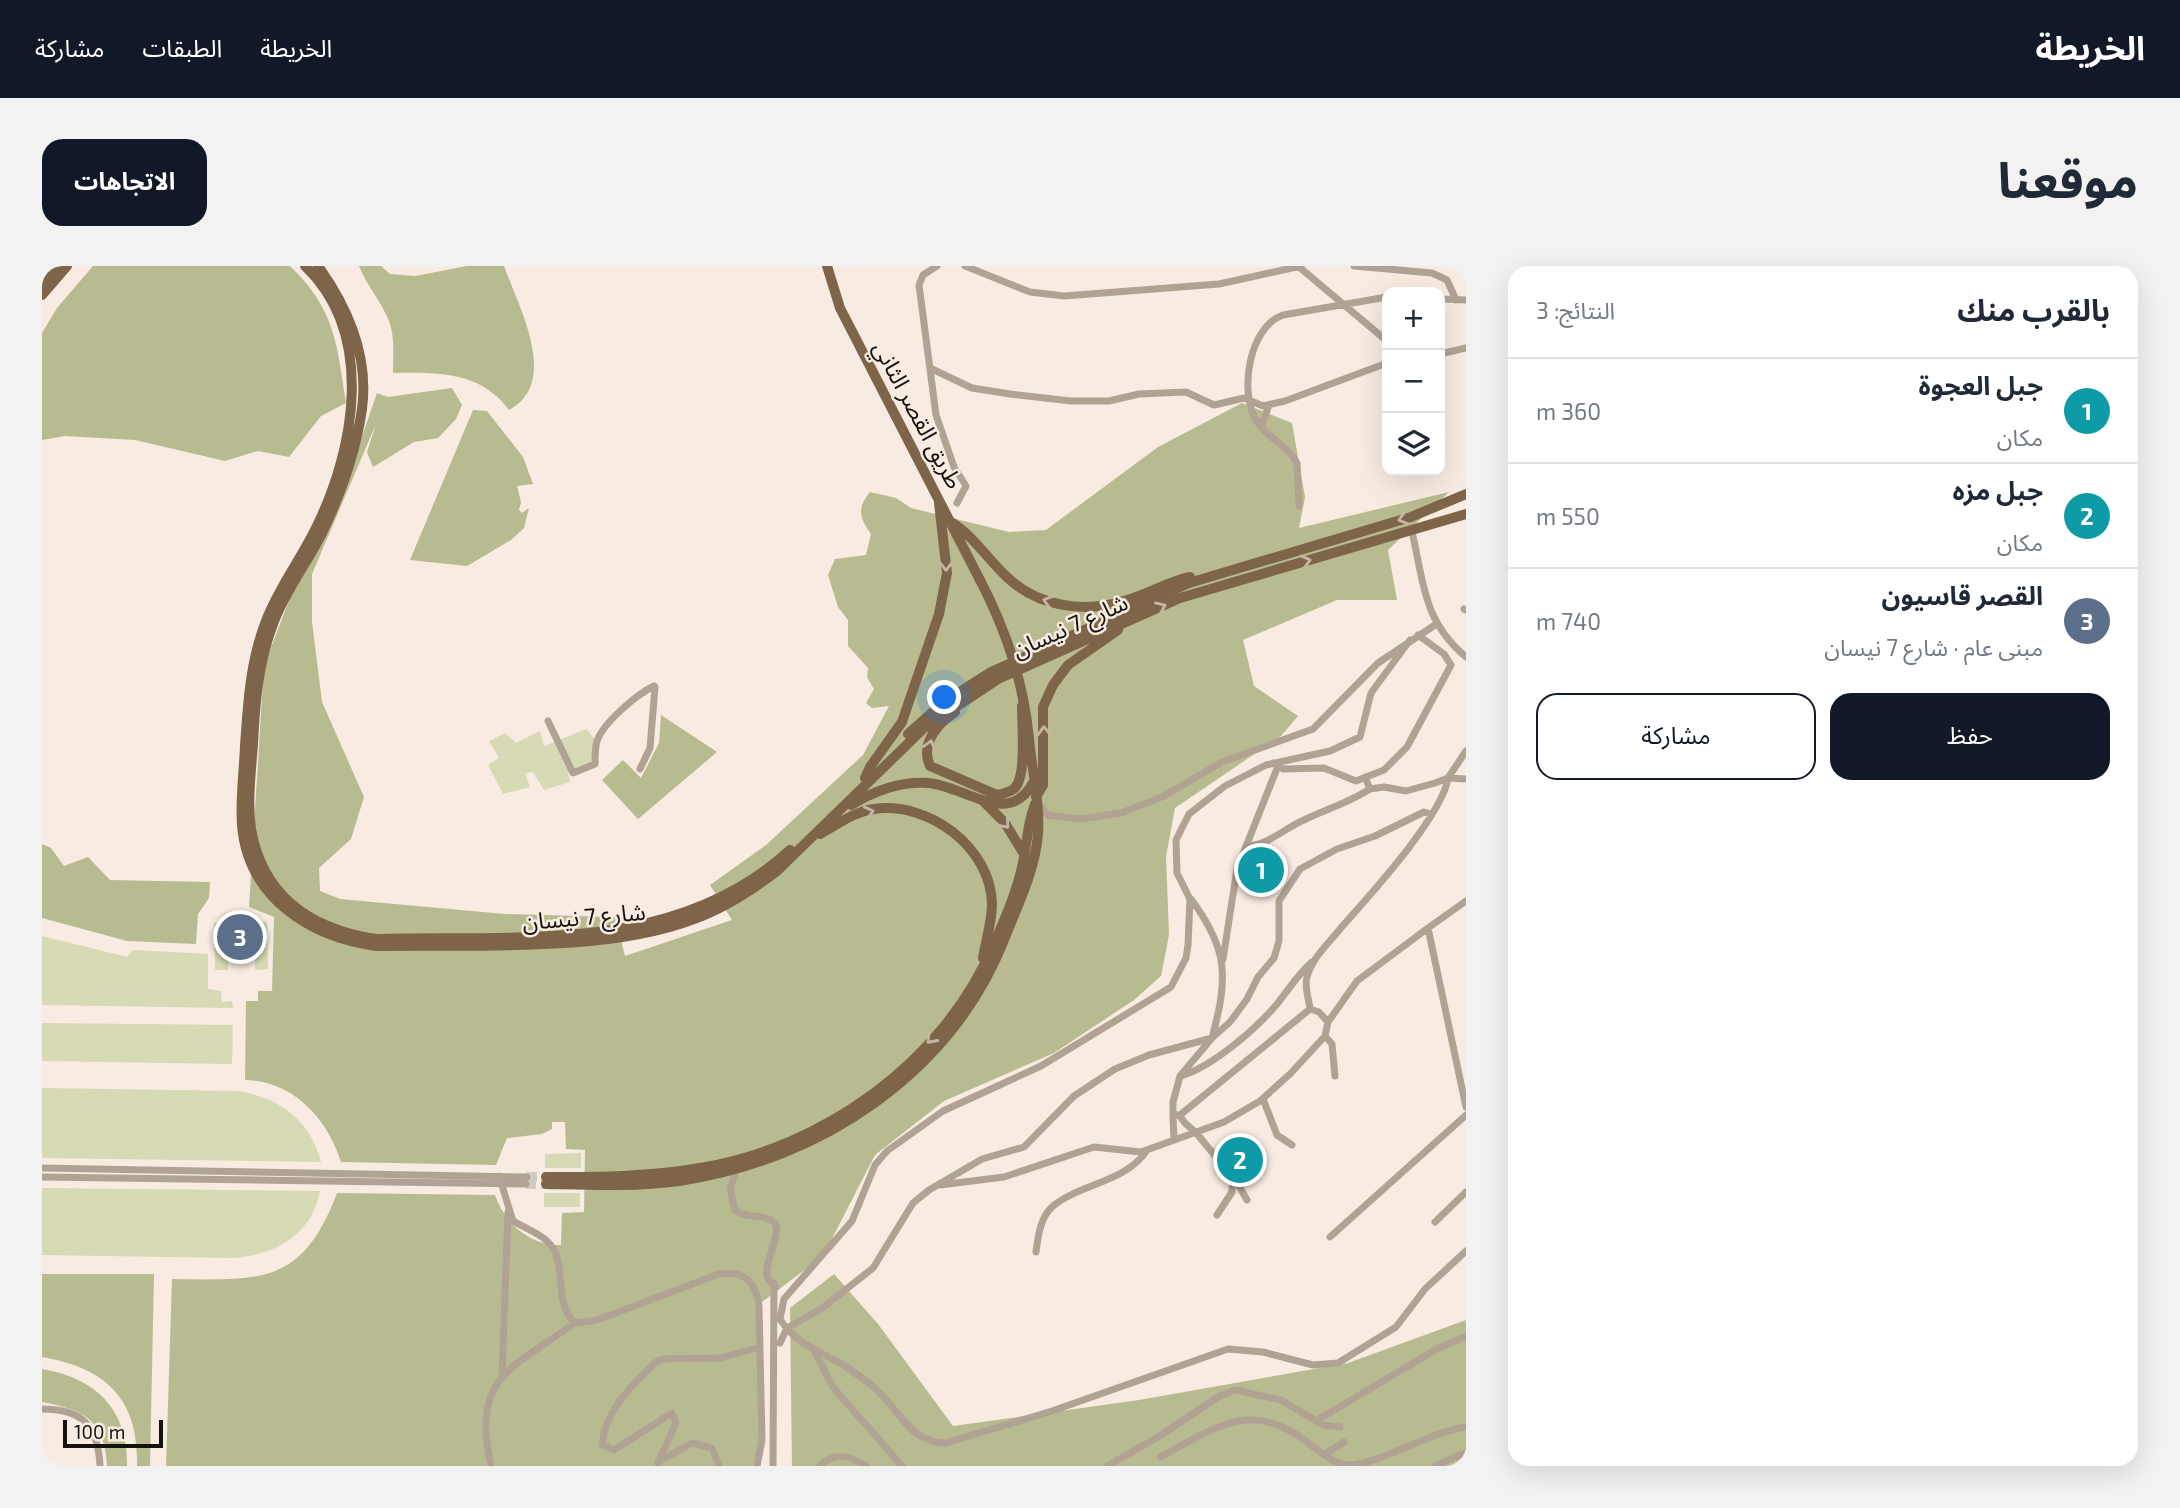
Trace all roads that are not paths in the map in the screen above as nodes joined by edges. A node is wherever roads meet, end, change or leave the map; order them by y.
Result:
1 (55, 266) edge
2 (67, 266) edge
3 (305, 266) edge
4 (318, 266) edge
5 (827, 266) edge
6 (937, 266) edge
7 (965, 266) edge
8 (1299, 266) edge
9 (1354, 266) edge
10 (42, 283) edge
11 (42, 295) edge
12 (1382, 298) edge
13 (1445, 299) edge
14 (1456, 300) junction
15 (1466, 300) edge
16 (1343, 303) junction
17 (1382, 337) edge
18 (1466, 348) edge
19 (1445, 353) edge
20 (1382, 365) edge
21 (932, 369) junction
22 (1249, 400) junction
23 (1269, 405) junction
24 (1261, 427) junction
25 (1466, 494) edge
26 (939, 499) junction
27 (957, 503) dead end
28 (1299, 506) dead end
29 (1466, 514) edge
30 (951, 521) junction
31 (1412, 532) junction
32 (1231, 568) junction
33 (1129, 622) junction
34 (1435, 625) junction
35 (1418, 635) junction
36 (1410, 640) junction
37 (1466, 657) edge
38 (981, 688) junction
39 (548, 721) dead end
40 (1026, 738) junction
41 (1466, 751) edge
42 (1276, 765) junction
43 (639, 769) dead end
44 (1365, 777) junction
45 (865, 778) junction
46 (1448, 778) junction
47 (1466, 779) edge
48 (1033, 783) junction
49 (1370, 789) junction
50 (980, 798) junction
51 (1036, 799) junction
52 (1431, 814) junction
53 (835, 815) junction
54 (808, 841) junction
55 (1248, 846) junction
56 (1024, 854) junction
57 (1190, 899) junction
58 (1466, 901) edge
59 (1429, 928) junction
60 (1223, 960) junction
61 (1314, 961) junction
62 (981, 969) junction
63 (1310, 1009) junction
64 (1328, 1023) junction
65 (1325, 1036) junction
66 (1212, 1038) junction
67 (1466, 1065) edge
68 (1458, 1069) junction
69 (1180, 1076) junction
70 (1335, 1076) dead end
71 (1263, 1099) junction
72 (1466, 1107) edge
73 (1466, 1115) edge
74 (1176, 1116) junction
75 (1196, 1132) junction
76 (1174, 1139) junction
77 (1293, 1145) dead end
78 (1147, 1149) junction
79 (42, 1168) edge
80 (736, 1169) junction
81 (1233, 1175) junction
82 (42, 1177) edge
83 (501, 1180) junction
84 (526, 1180) tunnel mouth
85 (940, 1185) junction
86 (1466, 1192) edge
87 (1247, 1200) dead end
88 (508, 1210) junction
89 (1217, 1215) dead end
90 (1434, 1222) dead end
91 (1330, 1237) dead end
92 (1466, 1251) edge
93 (1036, 1252) dead end
94 (774, 1283) junction
95 (784, 1299) junction
96 (575, 1323) junction
97 (787, 1328) junction
98 (1466, 1336) edge
99 (780, 1343) dead end
100 (760, 1347) junction
101 (815, 1352) junction
102 (502, 1376) junction
103 (42, 1409) edge
104 (1316, 1421) junction
105 (1340, 1427) dead end
106 (1466, 1427) edge
107 (1344, 1442) dead end
108 (1466, 1452) edge
109 (1325, 1454) junction
110 (1160, 1457) dead end
111 (657, 1464) edge
112 (100, 1466) edge
113 (491, 1466) edge
114 (719, 1466) edge
115 (757, 1466) edge
116 (773, 1466) edge
117 (820, 1466) edge
118 (866, 1466) edge
119 (902, 1466) edge
120 (1107, 1466) edge
121 (1435, 1466) edge

1 - 10 main road
2 - 11 main road
3 - 54 main road, شارع 7 نيسان
4 - 45 main road, شارع 7 نيسان
5 - 26 main road, طريق القصر الثاني
6 - 21 street
7 - 8 street
8 - 16 street
9 - 14 street
12 - 16 street
13 - 14 street
14 - 15 street
16 - 17 street
16 - 22 street
18 - 19 street
20 - 23 street
21 - 22 street
21 - 27 street
22 - 23 street
22 - 24 street
23 - 24 street
24 - 28 street
25 -> 32 main road, شارع 7 نيسان
26 - 30 main road, طريق القصر الثاني
26 -> 45 main road
29 - 31 main road, شارع 7 نيسان
32 -> 30 main road
30 - 40 main road, طريق القصر الثاني, bridge
33 -> 31 main road, شارع 7 نيسان
31 - 34 street
32 - 45 main road, شارع 7 نيسان
33 - 38 main road, شارع 7 نيسان
51 -> 33 main road
34 - 35 street
34 - 37 street
35 - 36 street
35 - 44 street
36 - 42 street
36 - 51 street
40 -> 38 main road
38 - 53 main road, شارع 7 نيسان
39 - 43 street
40 - 48 main road
41 - 46 street
42 - 44 street
42 - 55 street
42 - 57 street
44 - 49 street
46 - 47 street
46 - 49 street
46 - 52 street
48 - 50 main road
48 - 51 main road
49 - 55 street
50 - 53 main road
50 -> 56 main road
51 - 56 main road
51 - 80 main road
52 - 61 street
52 - 66 street
53 - 54 main road, شارع 7 نيسان
54 -> 62 main road
55 - 60 street
56 - 62 main road
57 - 60 street
57 - 95 street
58 - 59 street
59 - 64 street
59 - 68 street
60 - 66 street
61 - 63 street
61 - 69 street
62 -> 80 main road
63 - 64 street
63 - 74 street
64 - 65 street
65 - 70 street
65 - 71 street
66 - 69 street
66 - 85 street
67 - 68 street
68 - 72 street
69 - 74 street
71 - 75 street
71 - 77 street
73 - 91 street
74 - 75 street
74 - 76 street
75 - 76 street
75 - 81 street
76 - 78 street
78 - 85 street
78 - 93 street
79 - 83 street
80 - 94 street
81 - 87 street
81 - 89 street
82 - 83 street
83 - 84 street
83 - 88 street
85 - 97 street
86 - 90 street
88 - 96 street
88 - 102 street
92 - 101 street
94 - 95 street
94 - 116 street
95 - 97 street
96 - 100 street
96 - 102 street
97 - 99 street
97 - 101 street
98 - 104 street
100 - 111 street
100 - 115 street
101 - 119 street
102 - 113 street
103 - 112 street
104 - 105 street
104 - 120 street
106 - 109 street
107 - 109 street
108 - 121 street
109 - 110 street
111 - 114 street
117 - 118 street

